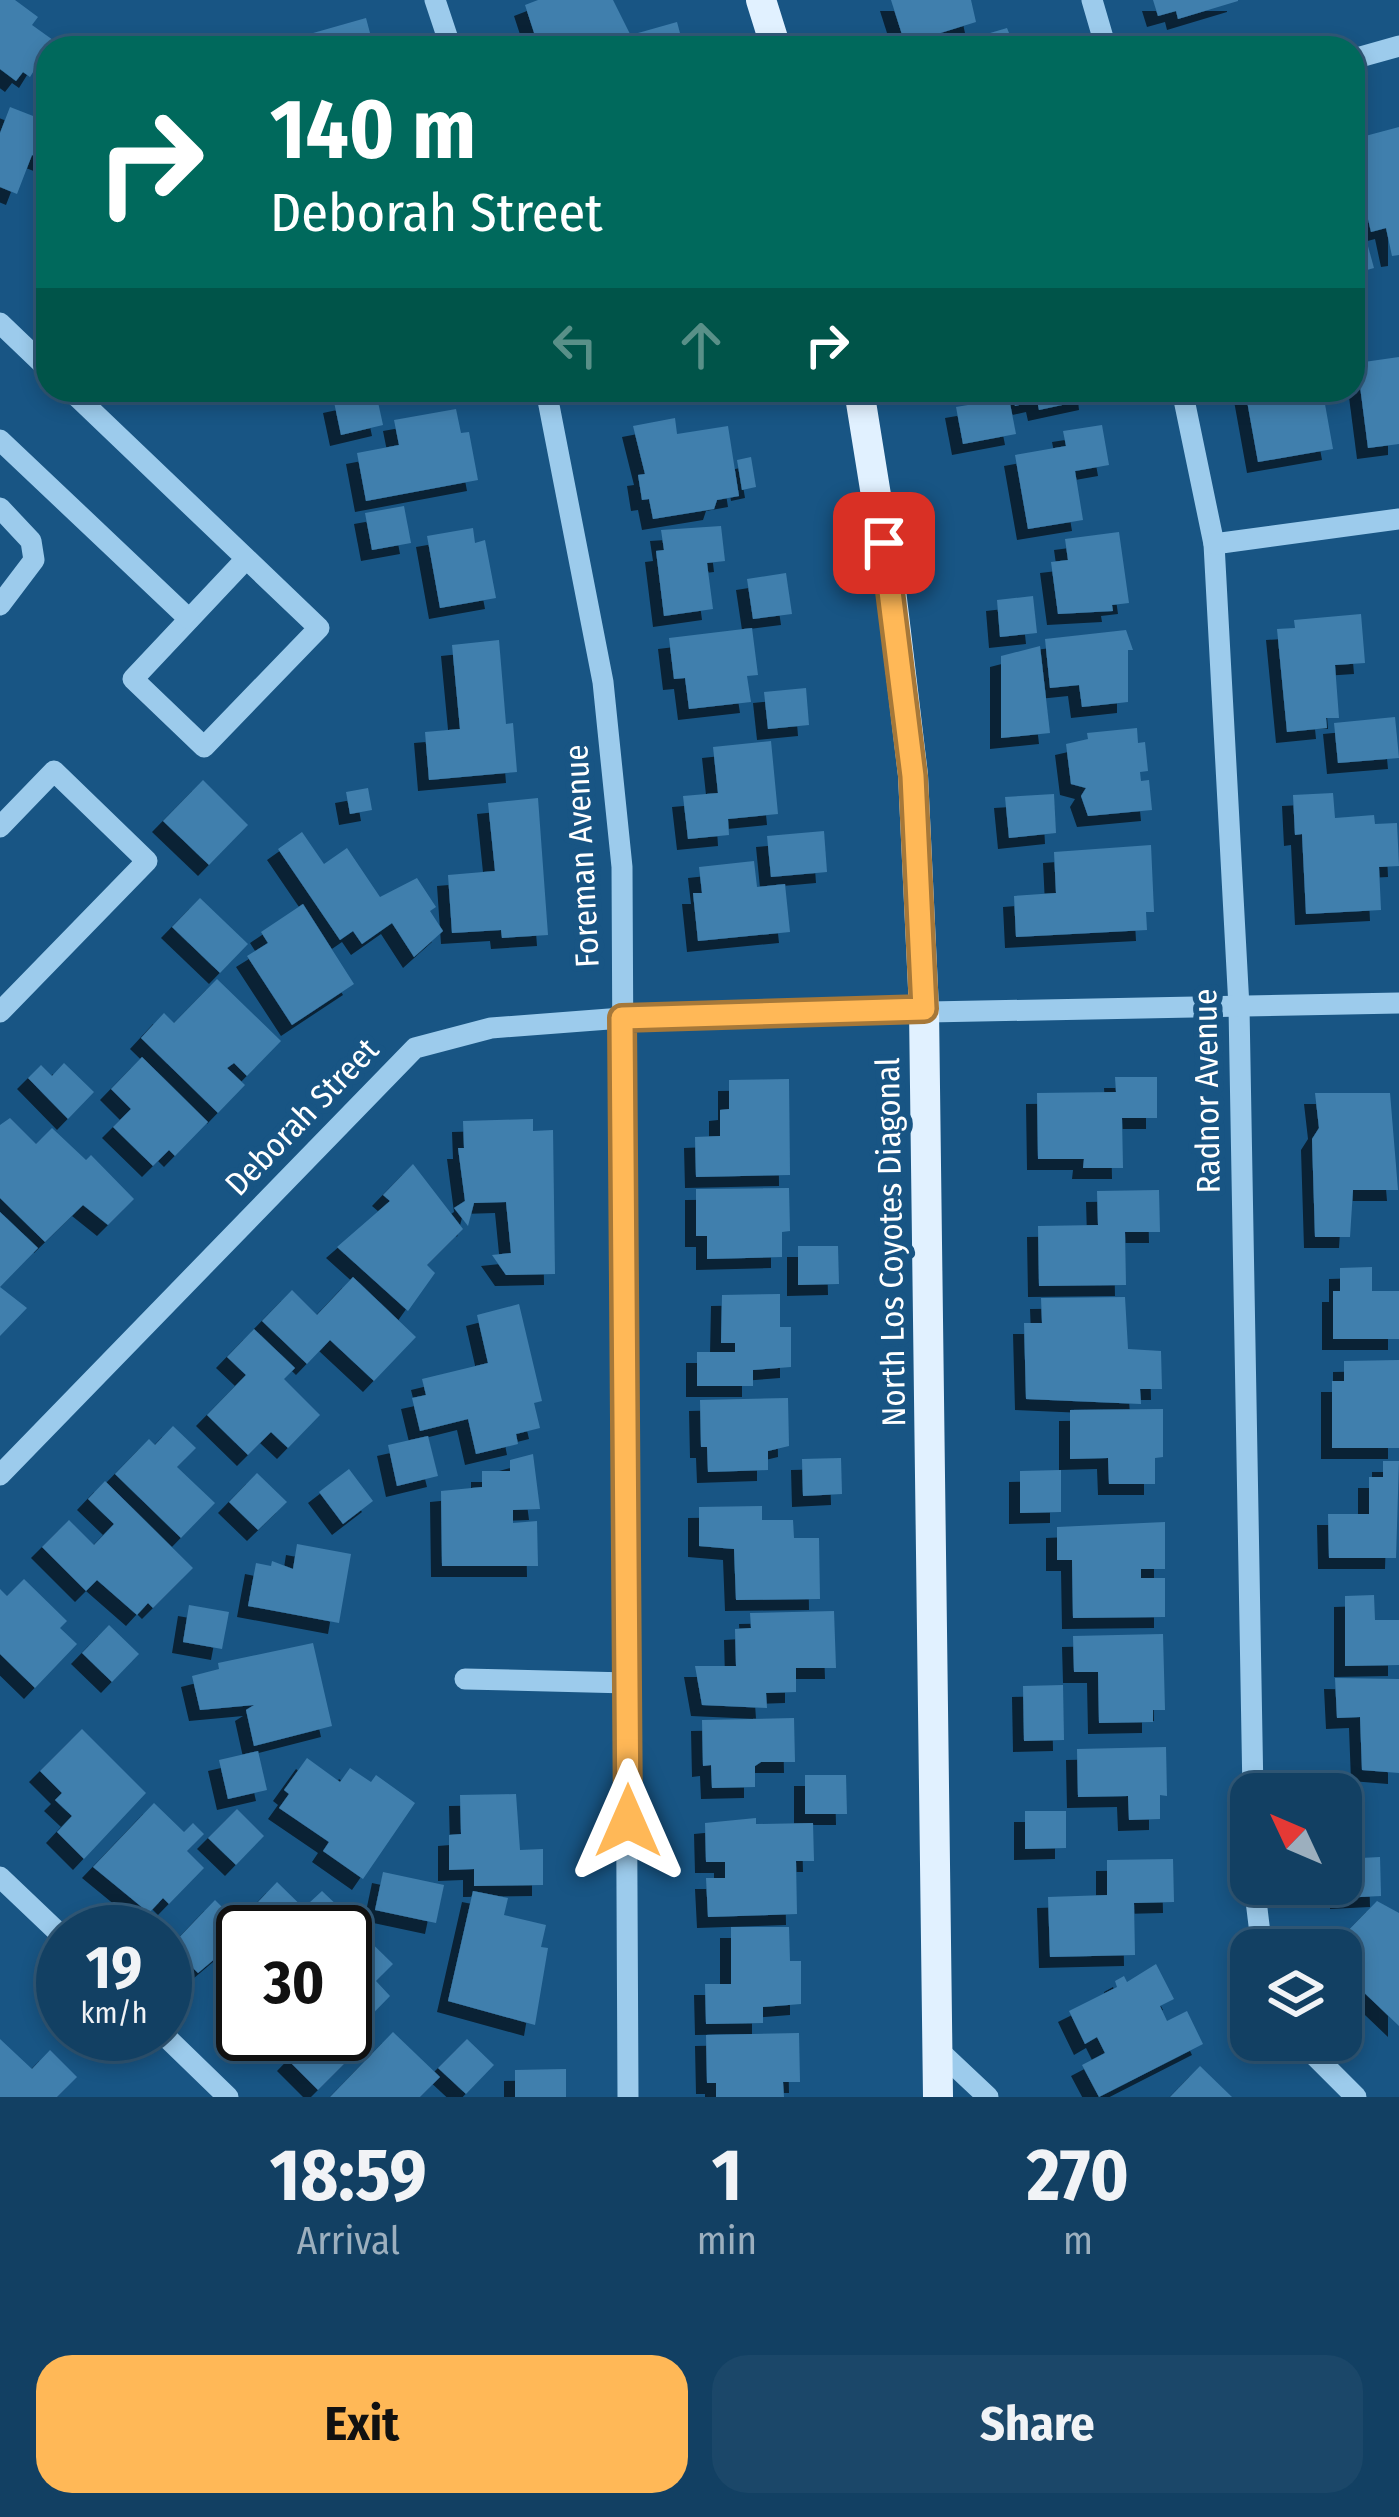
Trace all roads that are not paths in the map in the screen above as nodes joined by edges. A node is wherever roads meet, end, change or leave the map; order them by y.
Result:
1 (435, 0) edge
2 (761, 0) edge
3 (1092, 0) edge
4 (448, 36) edge
5 (772, 36) edge
6 (1102, 36) edge
7 (1399, 46) edge
8 (1365, 56) edge
9 (0, 323) edge
10 (36, 358) edge
11 (82, 402) edge
12 (548, 402) edge
13 (861, 402) edge
14 (1184, 402) edge
15 (0, 440) edge
16 (0, 508) edge
17 (1399, 519) edge
18 (1214, 544) junction
19 (246, 559) junction
20 (0, 605) edge
21 (189, 619) junction
22 (0, 827) edge
23 (1399, 1003) edge
24 (1239, 1007) junction
25 (924, 1009) junction
26 (0, 1012) edge
27 (622, 1018) junction
28 (0, 1474) edge
29 (465, 1679) dead end
30 (628, 1683) junction
31 (1252, 1773) edge
32 (0, 1877) edge
33 (36, 1911) edge
34 (938, 2049) junction
35 (191, 2061) edge
36 (1321, 2061) edge
37 (228, 2097) edge
38 (628, 2097) edge
39 (938, 2097) edge
40 (988, 2097) edge
41 (1356, 2097) edge

1 - 4 street
2 - 5 main road
3 - 6 street
7 - 8 street
9 - 10 street
11 - 19 street
12 - 27 street, Foreman Avenue
13 - 25 main road, North Los Coyotes Diagonal
14 - 18 street, Radnor Avenue
15 - 21 street
16 - 20 street
17 - 18 street
18 - 24 street, Radnor Avenue
19 - 21 street
19 - 21 street
22 - 26 street
23 - 24 street, Deborah Street
24 - 25 street, Deborah Street
24 - 31 street, Radnor Avenue
25 - 27 street, Deborah Street
25 - 34 main road, North Los Coyotes Diagonal
27 - 28 street, Deborah Street
27 - 30 street, Foreman Avenue
29 - 30 street
30 - 38 street, Foreman Avenue
32 - 33 street
34 - 39 main road, North Los Coyotes Diagonal
34 - 40 street
35 - 37 street
36 - 41 street

